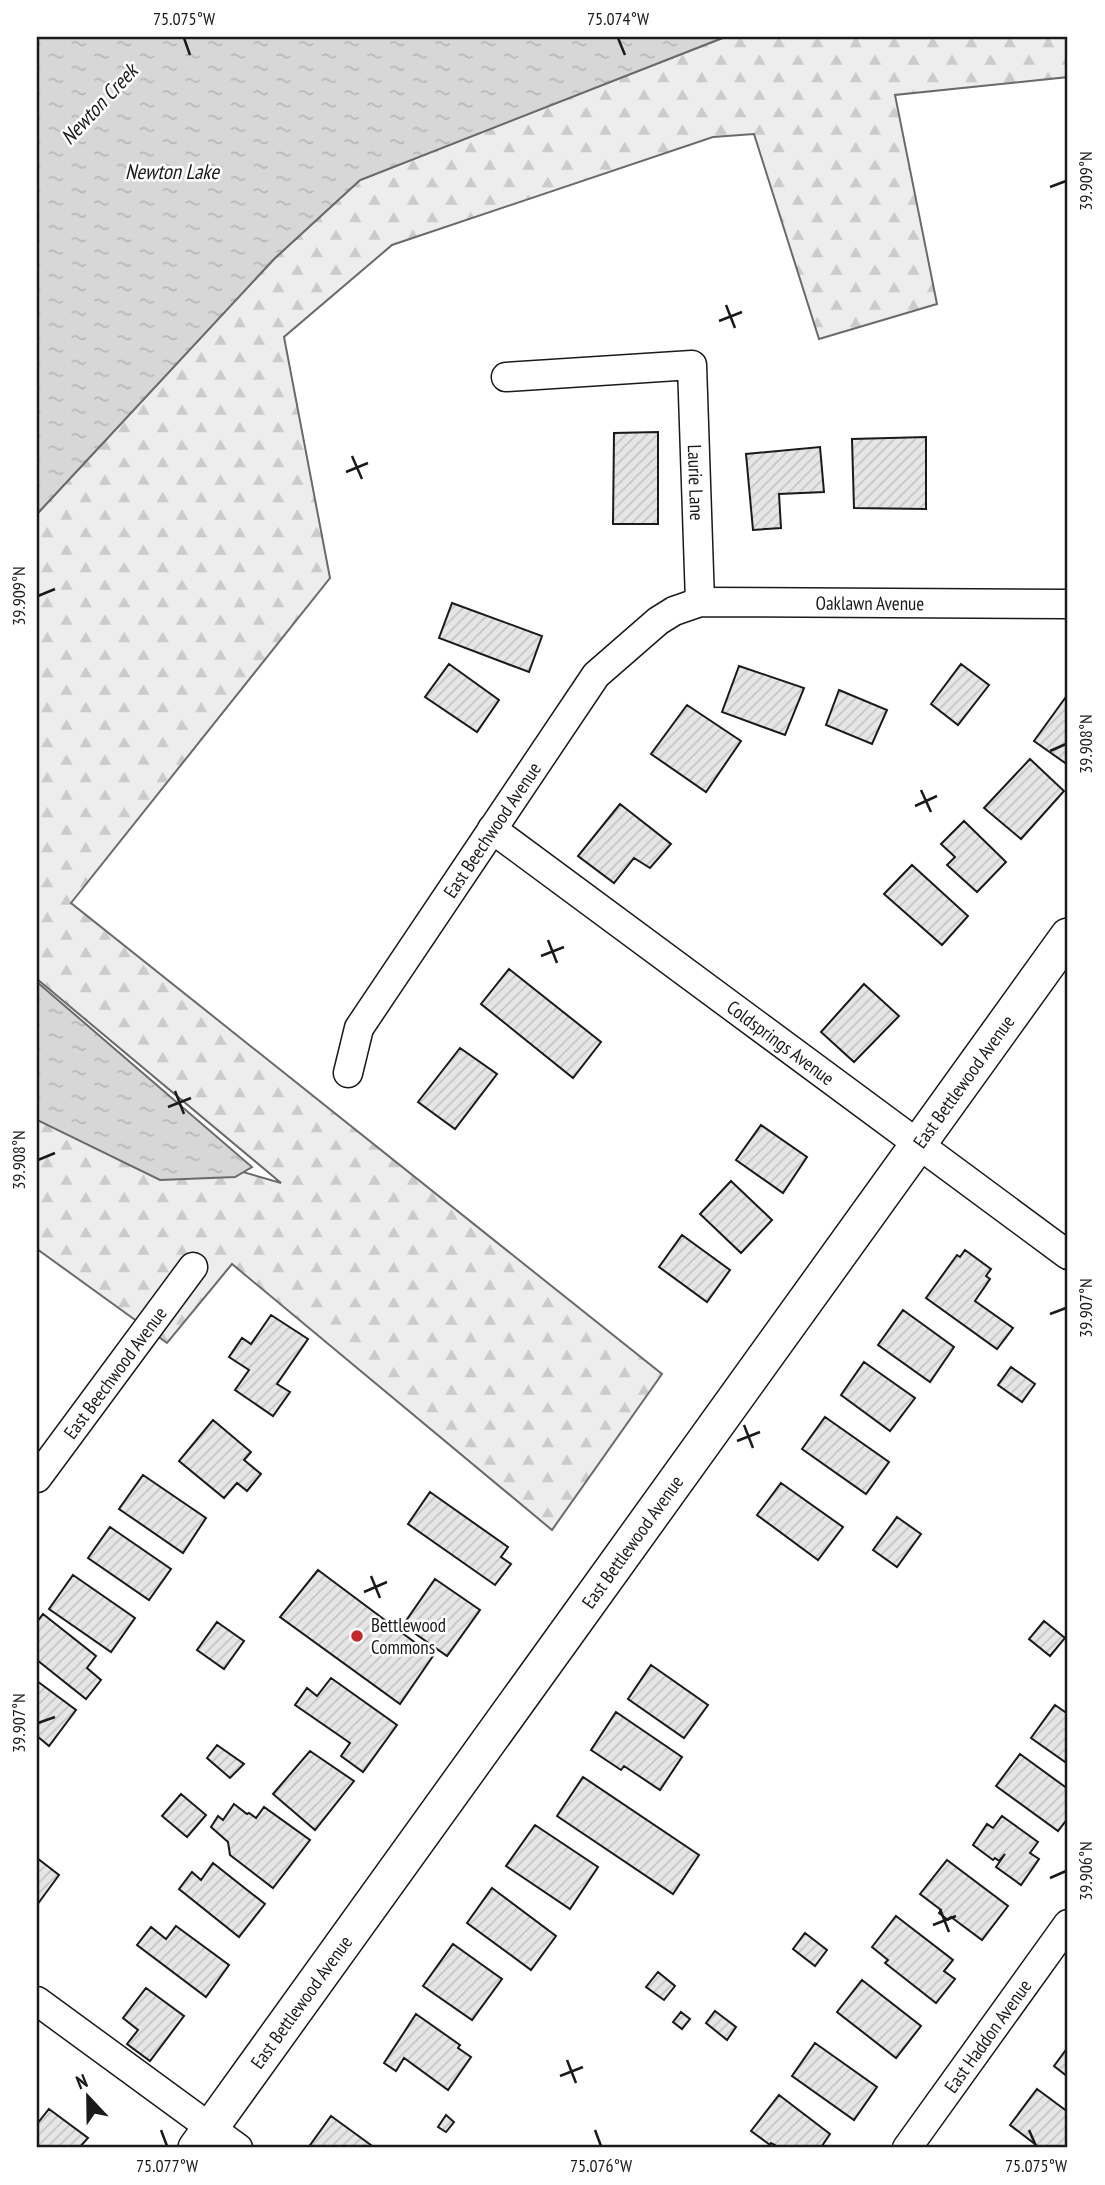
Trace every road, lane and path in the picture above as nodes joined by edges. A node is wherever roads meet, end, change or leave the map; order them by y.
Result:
1 (506, 377) dead end
2 (700, 601) junction
3 (1068, 604) edge
4 (674, 611) joint
5 (492, 829) junction
6 (1068, 936) edge
7 (348, 1073) dead end
8 (918, 1144) junction
9 (1068, 1255) edge
10 (193, 1267) dead end
11 (37, 1478) edge
12 (1068, 1924) edge
13 (37, 2001) edge
14 (215, 2142) edge
15 (907, 2148) edge

1 - 2 street, Laurie Lane
2 - 3 street, Oaklawn Avenue
2 - 4 street, Oaklawn Avenue
4 - 5 street, East Beechwood Avenue
5 - 7 street, East Beechwood Avenue
5 - 8 street, Coldsprings Avenue
6 - 8 street, East Bettlewood Avenue
8 - 9 street, Coldsprings Avenue
8 - 14 street, East Bettlewood Avenue
10 - 11 street, East Beechwood Avenue
12 - 15 street, East Haddon Avenue
13 - 14 street

